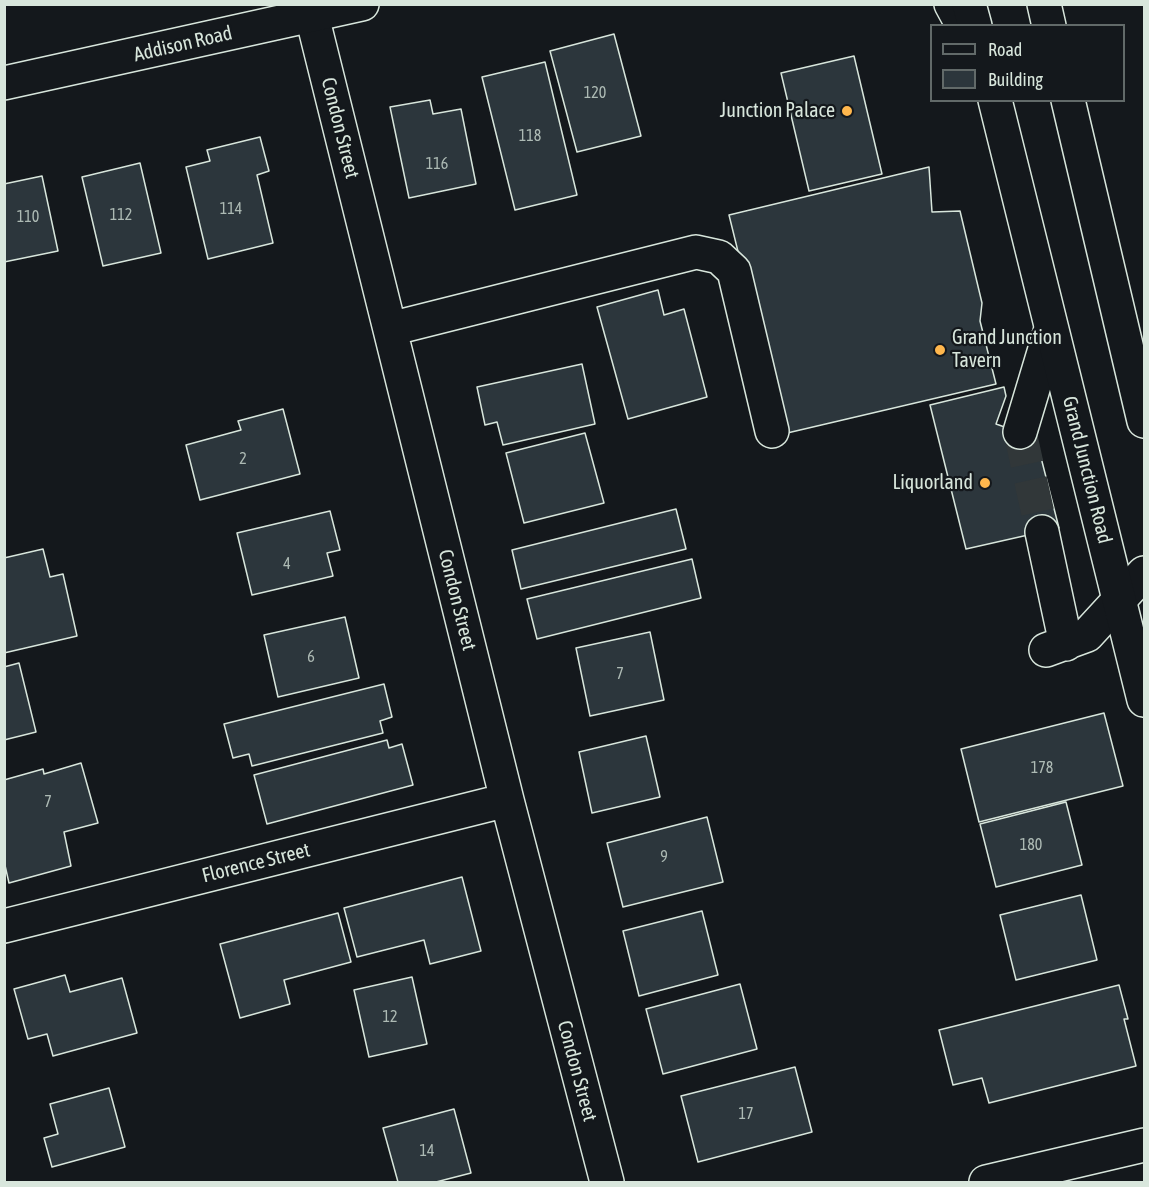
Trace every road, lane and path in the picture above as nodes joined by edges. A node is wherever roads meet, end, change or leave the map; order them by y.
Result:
1 (362, 4) edge
2 (951, 4) edge
3 (969, 4) edge
4 (1044, 4) edge
5 (265, 14) edge
6 (312, 16) junction
7 (962, 24) edge
8 (974, 24) edge
9 (1049, 24) edge
10 (4, 83) edge
11 (990, 102) edge
12 (996, 102) edge
13 (1068, 102) edge
14 (1015, 176) junction
15 (1052, 328) junction
16 (390, 329) junction
17 (1144, 421) edge
18 (772, 431) dead end
19 (1020, 432) tunnel mouth
20 (1042, 532) tunnel mouth
21 (1144, 573) edge
22 (1119, 602) junction
23 (1144, 700) edge
24 (507, 800) junction
25 (4, 926) edge
26 (1144, 1145) edge
27 (607, 1182) edge
28 (986, 1182) edge

1 - 6 main road, Addison Road
2 - 7 main road
3 - 8 main road
4 - 9 main road
5 - 6 main road, Addison Road
5 - 10 main road, Addison Road
6 - 16 main road, Condon Street
11 - 14 main road
12 - 14 main road, Grand Junction Road
13 - 17 main road
14 - 15 main road, Grand Junction Road
15 - 19 main road
15 - 22 main road, Grand Junction Road
16 - 18 main road
16 - 24 main road, Condon Street
20 - 22 main road
21 - 22 main road
22 - 23 main road, Grand Junction Road
24 - 25 main road, Florence Street
24 - 27 main road, Condon Street
26 - 28 main road

